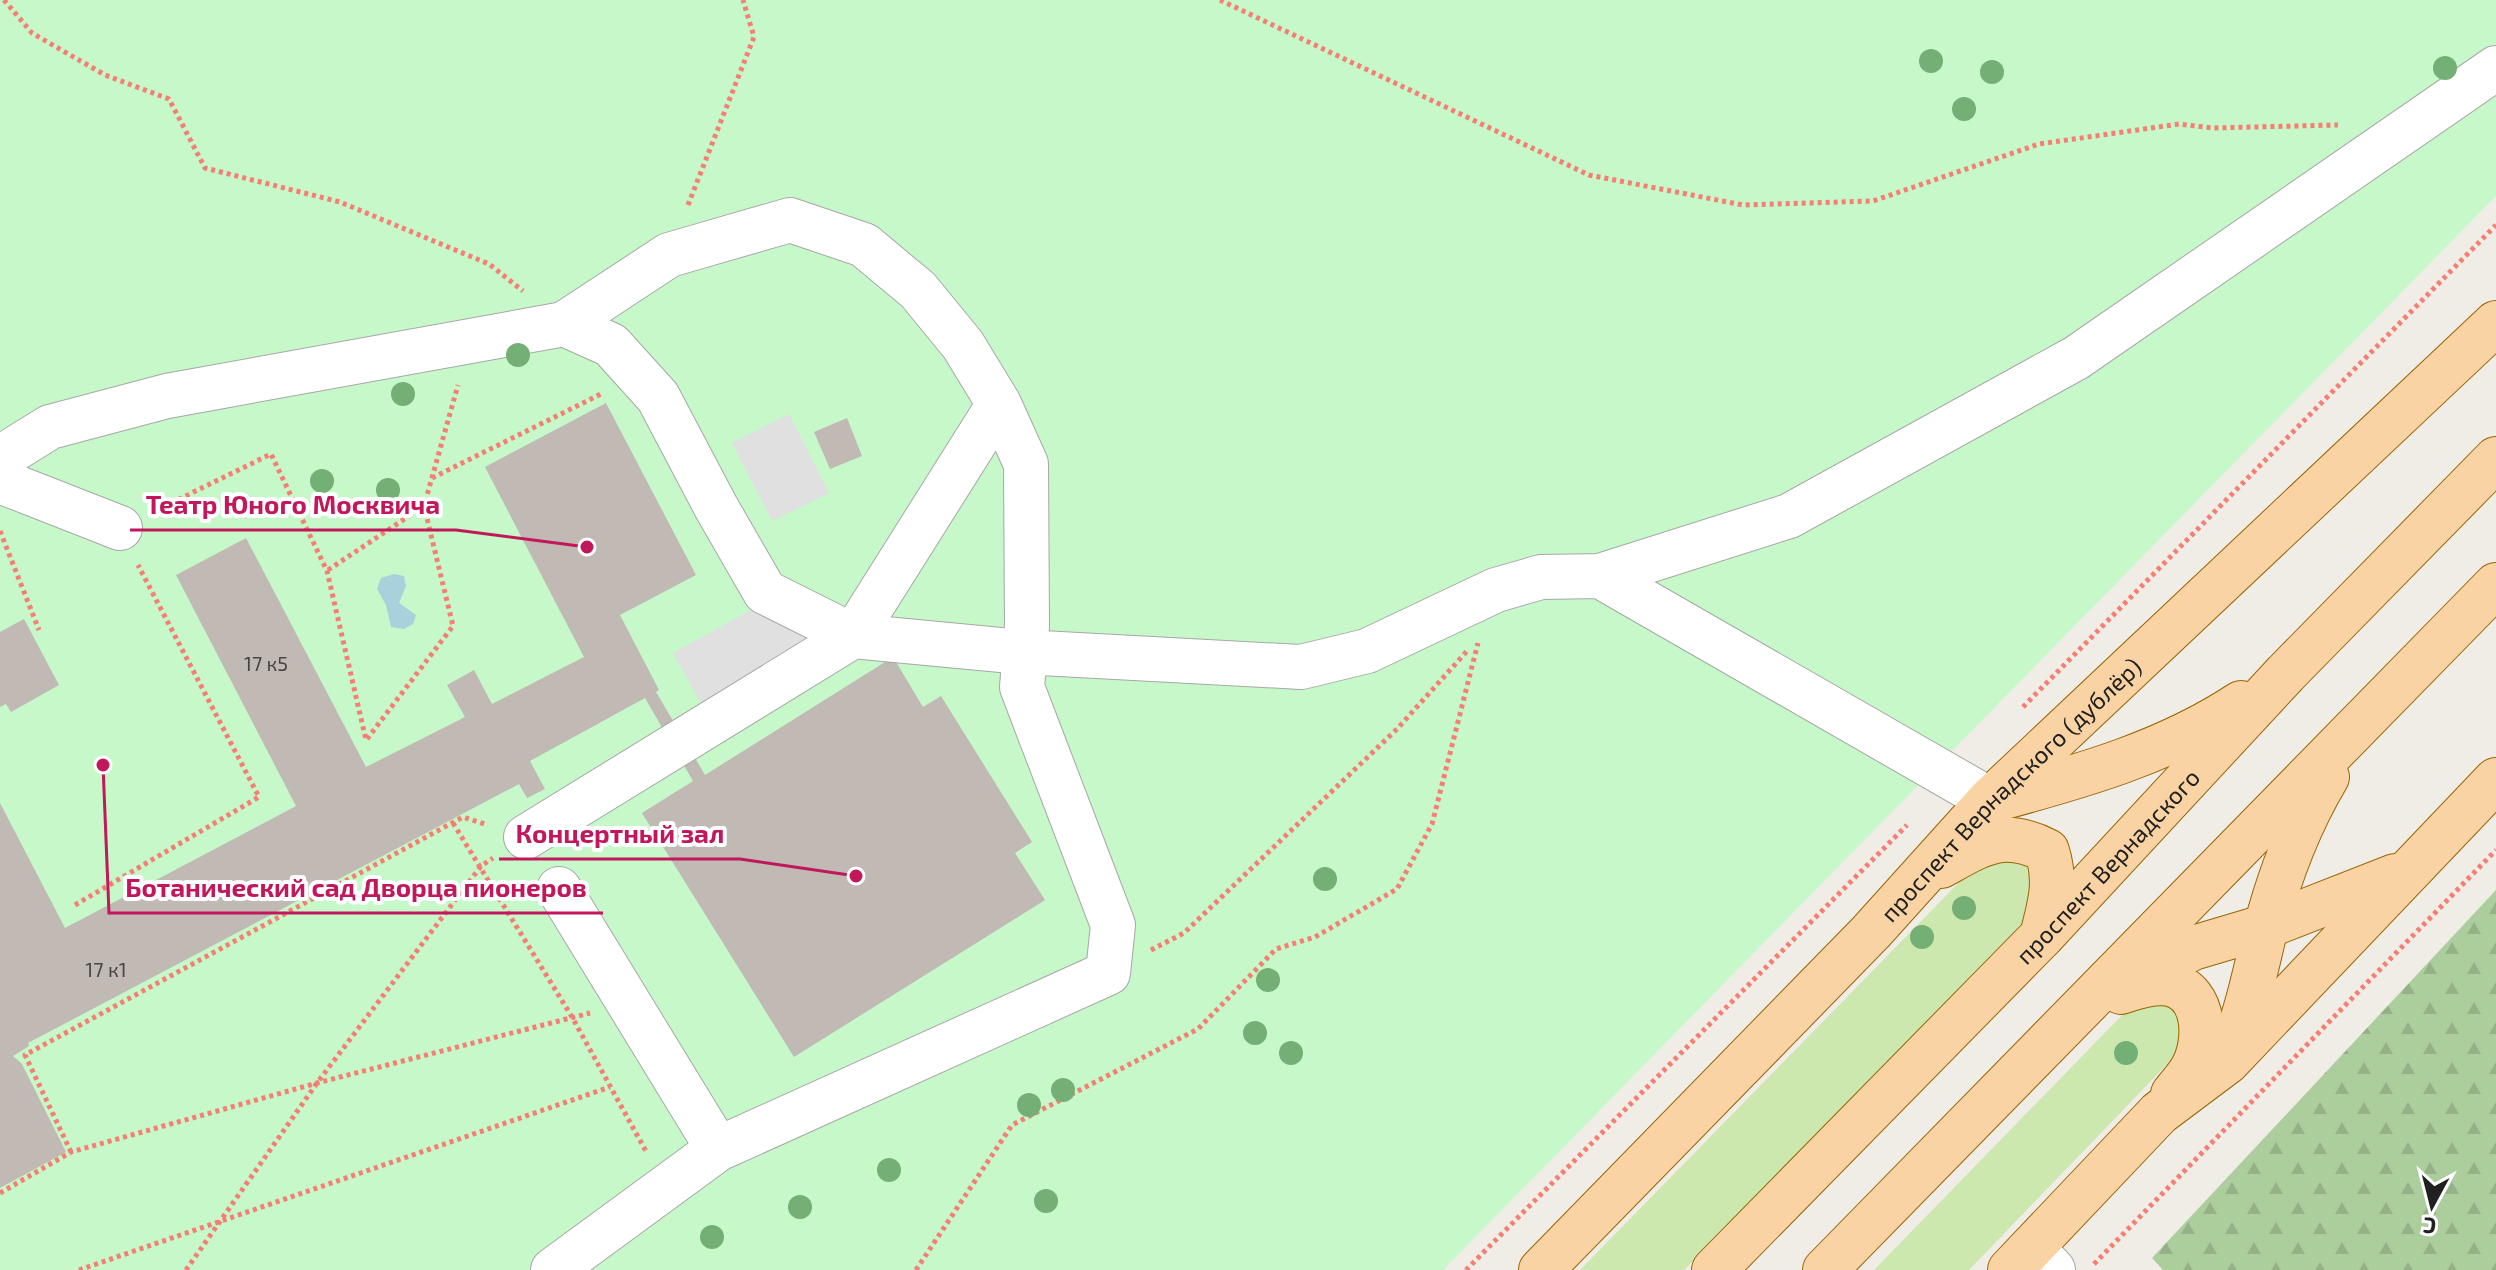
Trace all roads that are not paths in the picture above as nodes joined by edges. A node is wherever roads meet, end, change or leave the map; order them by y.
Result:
1 (2496, 68) edge
2 (2496, 323) edge
3 (564, 324) junction
4 (999, 404) junction
5 (0, 458) edge
6 (2496, 459) edge
7 (0, 481) edge
8 (120, 528) road end
9 (1600, 576) junction
10 (2496, 585) edge
11 (853, 636) junction
12 (1023, 652) junction
13 (2286, 673) junction
14 (2359, 724) junction
15 (2496, 780) edge
16 (1990, 800) junction
17 (526, 837) road end
18 (2409, 870) junction
19 (1925, 875) junction
20 (559, 889) dead end
21 (2267, 926) junction
22 (2042, 936) junction
23 (2088, 1002) junction
24 (2227, 1062) junction
25 (2159, 1113) junction
26 (718, 1149) junction
27 (2031, 1263) edge
28 (553, 1270) edge
29 (1541, 1270) edge
30 (1714, 1270) edge
31 (1825, 1270) edge

1 - 9 lane
2 - 16 main road, проспект Вернадского (дублёр)
3 - 4 lane
3 - 5 lane
3 - 11 lane
4 - 11 lane
4 - 12 lane
6 - 13 main road, проспект Вернадского
7 - 8 lane
9 - 12 lane
9 - 16 lane
10 - 14 main road
11 - 12 lane
11 - 17 lane
12 - 26 lane
13 - 16 main road
13 - 22 main road, проспект Вернадского
14 - 21 main road
14 - 23 main road
15 - 18 main road
16 - 19 main road, проспект Вернадского (дублёр)
18 - 21 main road
18 - 24 main road
19 - 22 main road
19 - 29 main road, проспект Вернадского (дублёр)
20 - 26 lane
21 - 23 main road
21 - 24 main road
22 - 30 main road, проспект Вернадского
23 - 25 main road
23 - 31 main road
24 - 25 main road
25 - 27 main road
26 - 28 lane

